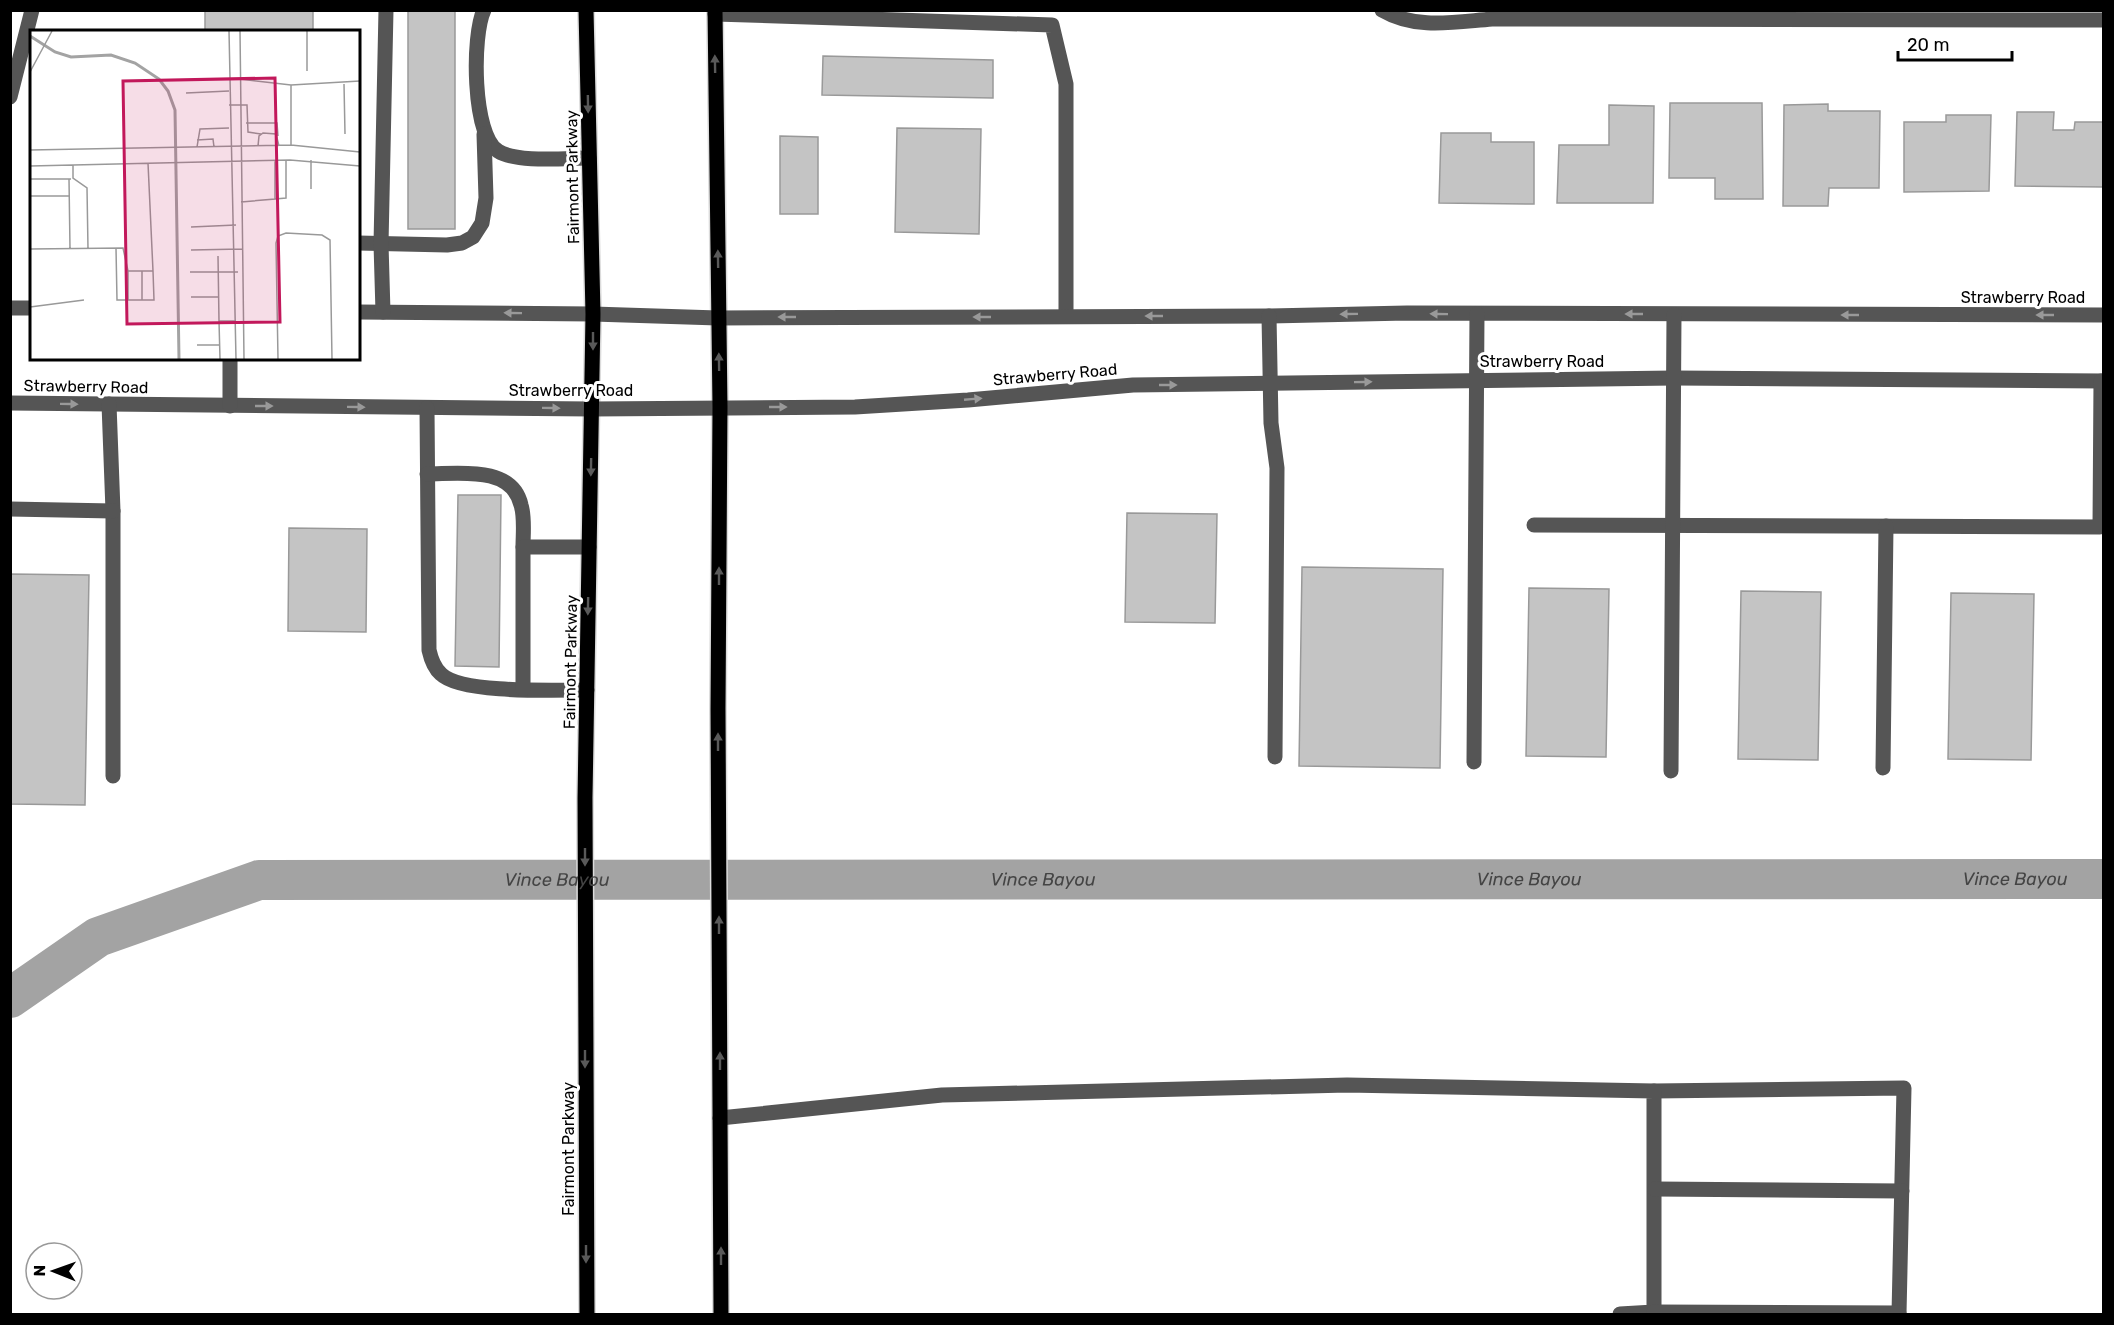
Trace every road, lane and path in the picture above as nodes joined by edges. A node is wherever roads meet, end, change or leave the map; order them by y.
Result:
1 (32, 10) edge
2 (386, 10) edge
3 (484, 10) edge
4 (586, 10) edge
5 (1382, 10) edge
6 (715, 12) edge
7 (1052, 18) edge
8 (2103, 20) edge
9 (10, 97) edge
10 (484, 134) junction
11 (589, 158) junction
12 (360, 243) edge
13 (381, 244) junction
14 (10, 308) edge
15 (30, 308) edge
16 (360, 312) edge
17 (383, 312) junction
18 (593, 314) junction
19 (1478, 314) junction
20 (1674, 315) junction
21 (2103, 315) edge
22 (1066, 316) junction
23 (1269, 316) junction
24 (718, 318) junction
25 (230, 360) edge
26 (1674, 378) junction
27 (1478, 380) junction
28 (2102, 381) edge
29 (1269, 385) junction
30 (10, 403) edge
31 (109, 404) junction
32 (230, 406) junction
33 (720, 406) junction
34 (427, 408) junction
35 (592, 409) junction
36 (427, 474) junction
37 (10, 510) edge
38 (112, 511) junction
39 (1534, 525) dead end
40 (1673, 526) junction
41 (1886, 526) junction
42 (2102, 526) edge
43 (523, 547) junction
44 (589, 547) junction
45 (523, 689) junction
46 (587, 690) junction
47 (1275, 757) dead end
48 (1474, 762) dead end
49 (1883, 768) dead end
50 (1671, 771) dead end
51 (113, 776) dead end
52 (1654, 1091) junction
53 (720, 1118) junction
54 (1654, 1189) junction
55 (1902, 1191) junction
56 (1654, 1312) junction
57 (1899, 1313) edge
58 (587, 1314) edge
59 (721, 1314) edge
60 (1620, 1314) edge

1 - 9 street
2 - 13 street
3 - 10 street
4 -> 11 main road, Fairmont Parkway
5 - 8 street
6 - 7 street
24 -> 6 main road
7 - 22 street
10 - 11 street
10 - 13 street
11 - 18 main road, Fairmont Parkway
12 - 13 street
13 - 17 street
14 - 15 street
16 - 17 street, Strawberry Road
18 -> 17 street, Strawberry Road
18 - 24 street, Strawberry Road
18 -> 35 main road, Fairmont Parkway
20 -> 19 street, Strawberry Road
19 -> 23 street, Strawberry Road
19 - 27 street
21 -> 20 street, Strawberry Road
20 - 26 street
23 -> 22 street, Strawberry Road
22 -> 24 street, Strawberry Road
23 - 29 street
33 -> 24 main road
25 - 32 street
26 - 27 street, Strawberry Road
26 - 28 street, Strawberry Road
26 - 40 street
29 -> 27 street, Strawberry Road
27 - 48 street
28 - 42 street
33 -> 29 street, Strawberry Road
29 - 47 street
30 -> 31 street, Strawberry Road
31 - 32 street, Strawberry Road
31 - 38 street
32 -> 34 street, Strawberry Road
33 - 35 street, Strawberry Road
53 -> 33 main road
34 -> 35 street, Strawberry Road
34 - 36 street
35 -> 44 main road, Fairmont Parkway
36 - 43 street
36 - 45 street
37 - 38 street
38 - 51 street
39 - 40 street
40 - 41 street
40 - 50 street
41 - 42 street
41 - 49 street
43 - 44 street
43 - 45 street
44 -> 46 main road, Fairmont Parkway
45 - 46 street
46 -> 58 main road, Fairmont Parkway
52 - 53 street
52 - 54 street
52 - 55 street
59 -> 53 main road
54 - 55 street
54 - 56 street
55 - 57 street
56 - 57 street
56 - 60 street

